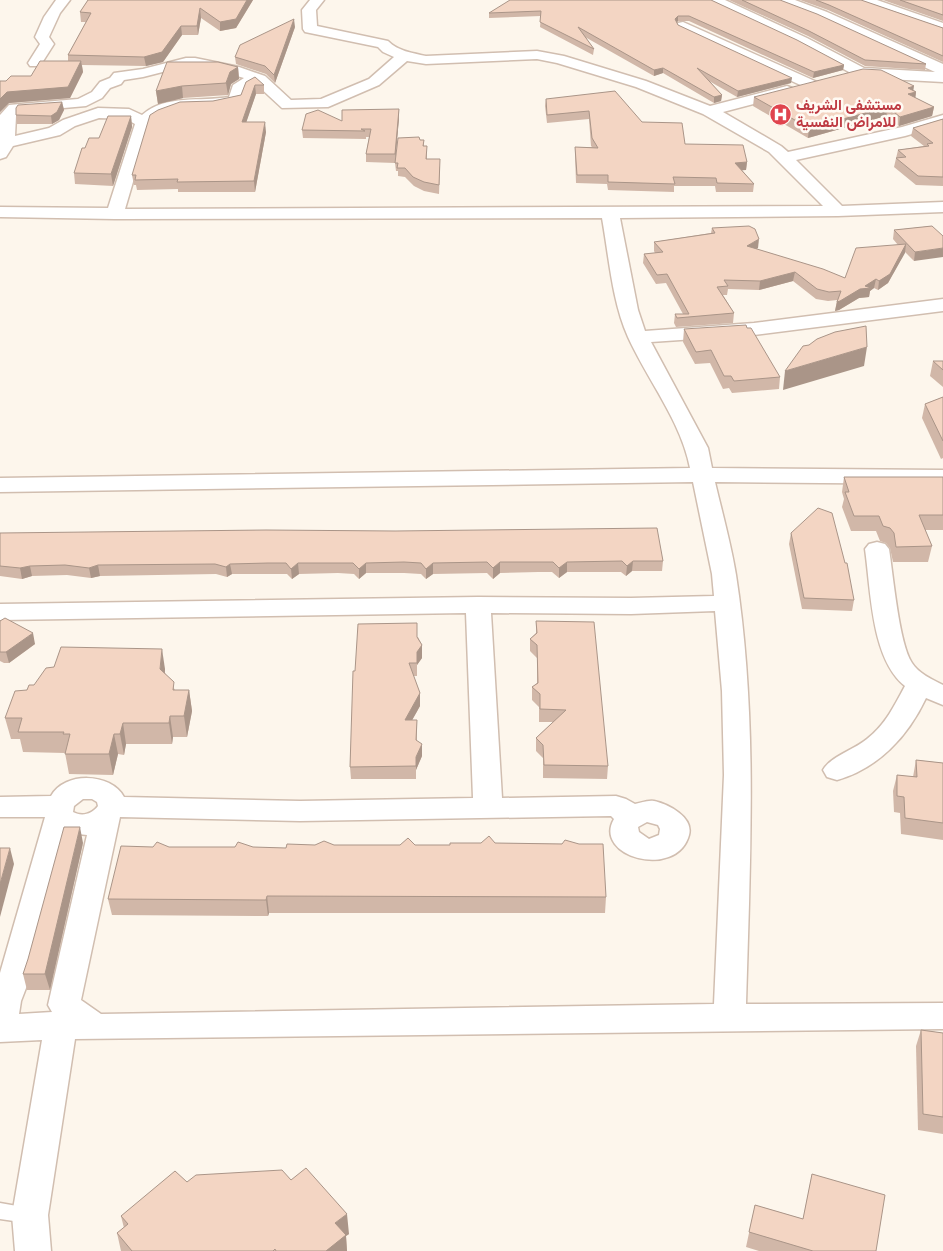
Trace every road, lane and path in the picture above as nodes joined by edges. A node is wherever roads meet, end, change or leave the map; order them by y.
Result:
1 (63, 0) edge
2 (317, 0) edge
3 (782, 0) edge
4 (864, 0) edge
5 (721, 1) edge
6 (683, 26) edge
7 (941, 26) edge
8 (856, 31) junction
9 (802, 41) junction
10 (404, 56) junction
11 (36, 63) edge
12 (943, 70) edge
13 (861, 72) junction
14 (943, 77) edge
15 (260, 78) junction
16 (812, 85) junction
17 (709, 111) junction
18 (943, 120) edge
19 (143, 122) junction
20 (4, 149) edge
21 (784, 158) junction
22 (937, 207) edge
23 (838, 211) junction
24 (0, 212) edge
25 (610, 212) junction
26 (115, 214) junction
27 (943, 220) edge
28 (943, 306) edge
29 (638, 337) junction
30 (703, 475) junction
31 (943, 477) edge
32 (0, 485) edge
33 (877, 549) dead end
34 (726, 603) junction
35 (478, 605) junction
36 (0, 612) edge
37 (920, 683) junction
38 (943, 696) edge
39 (837, 770) dead end
40 (0, 807) edge
41 (488, 807) junction
42 (58, 811) junction
43 (108, 812) junction
44 (631, 816) dead end
45 (943, 1016) edge
46 (730, 1017) junction
47 (61, 1026) junction
48 (96, 1027) junction
49 (0, 1029) edge
50 (15, 1213) edge
51 (33, 1251) edge

1 - 11 street
2 - 10 street
3 - 8 street
4 - 7 street
5 - 9 street
6 - 16 street
8 - 9 street
8 - 12 street
9 - 13 street
10 - 15 street
10 - 17 street
13 - 14 street
13 - 16 street
15 - 19 street
15 - 20 street
16 - 17 street
17 - 21 street
18 - 21 street
19 - 20 street
19 - 26 street
21 - 23 street
22 - 23 street
22 - 27 street
23 - 25 street
24 - 26 street
25 - 26 street
25 - 29 street
28 - 29 street
29 - 30 street
30 - 31 street
30 - 32 street
30 - 34 street
33 - 37 street
34 - 35 street
34 - 46 street
35 - 36 street
35 - 41 street
37 - 38 street
37 - 39 street
40 - 42 street
41 - 43 street
41 - 44 street
42 - 43 street
42 - 49 street
43 - 48 street
45 - 46 street
46 - 48 street
47 - 48 street
47 - 49 street
47 - 50 street
50 - 51 street

